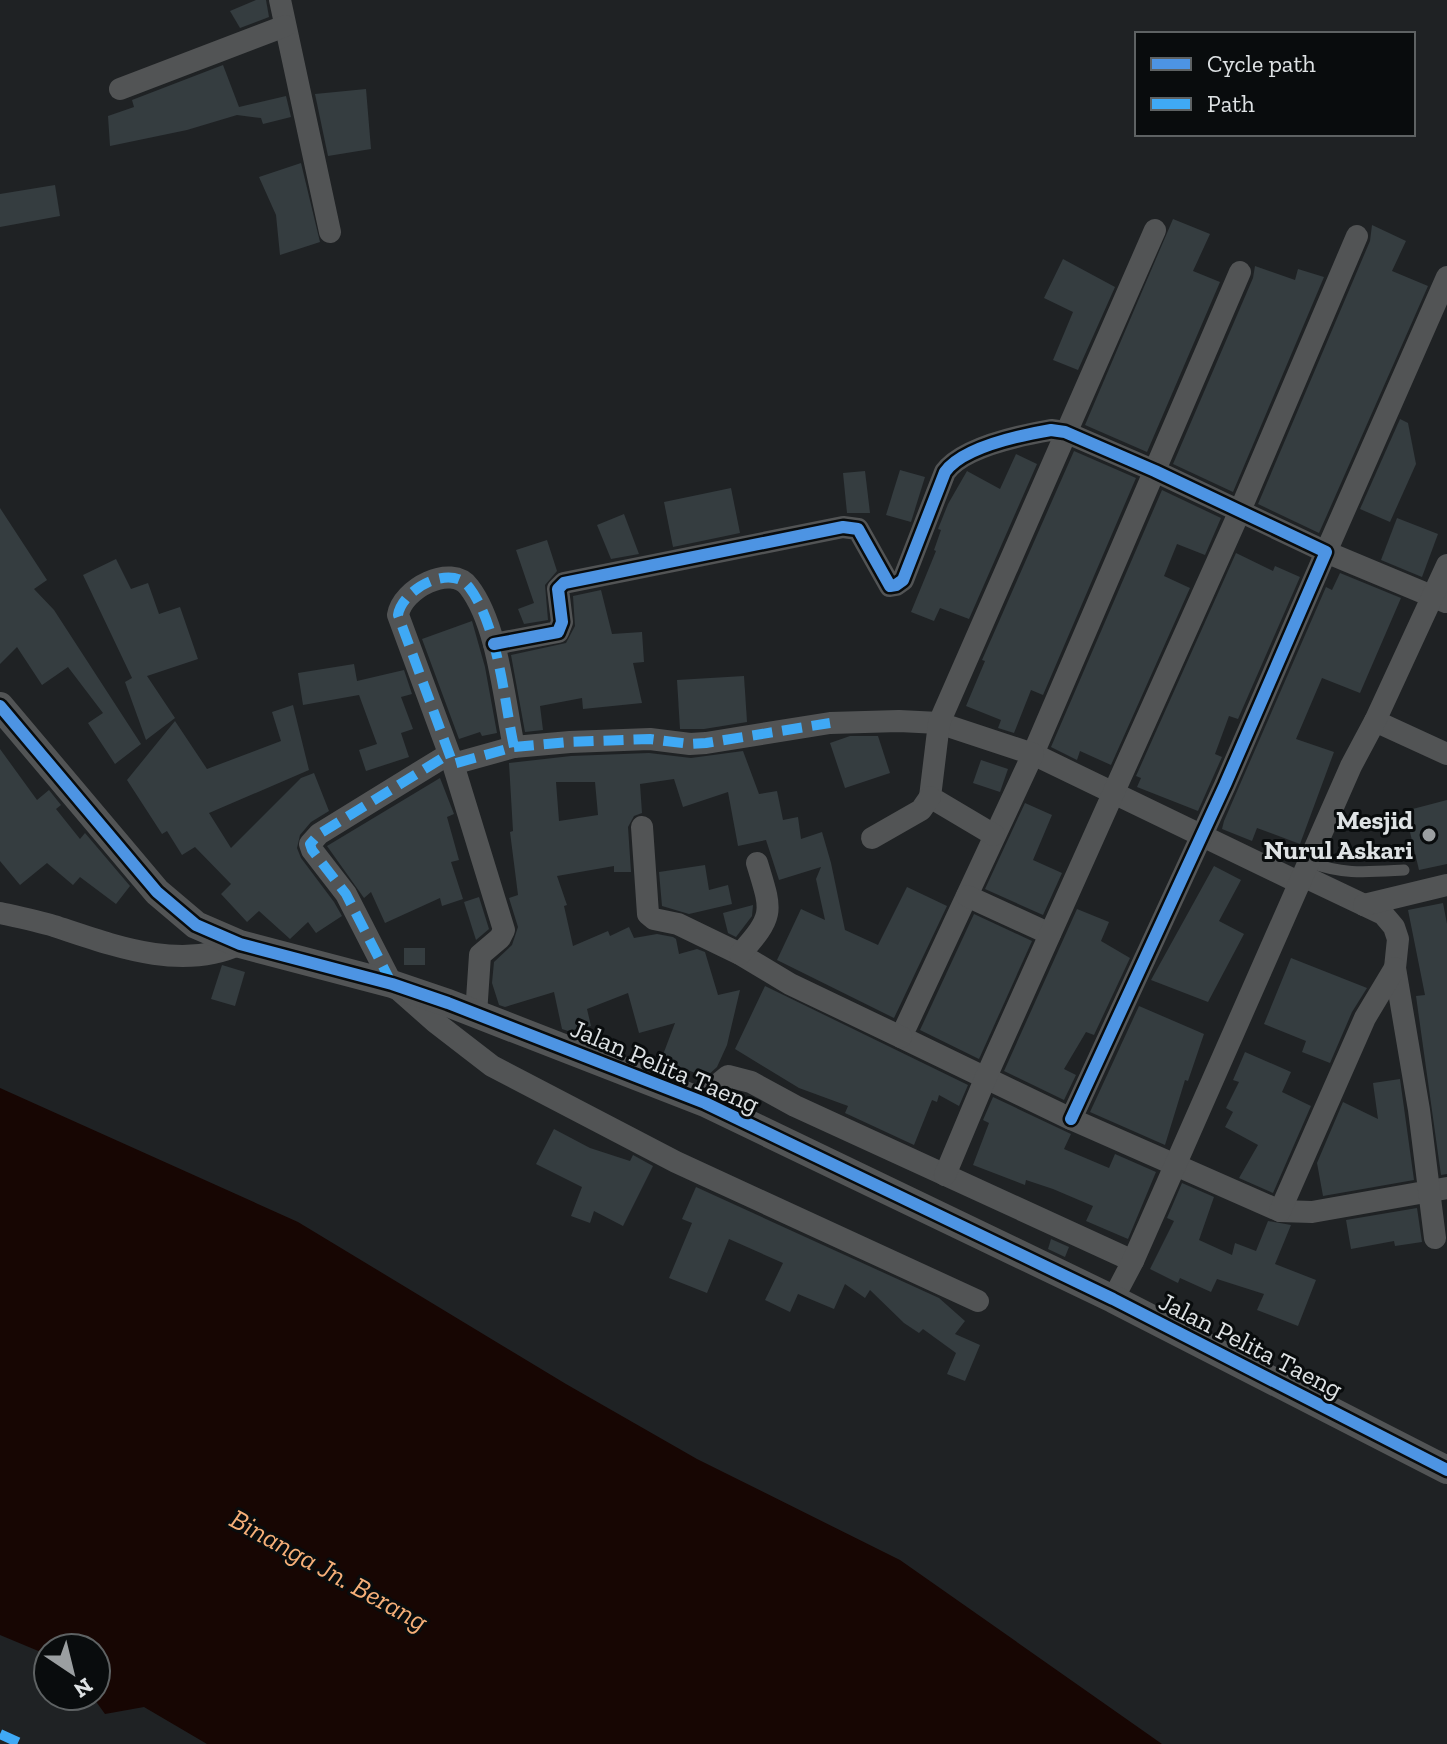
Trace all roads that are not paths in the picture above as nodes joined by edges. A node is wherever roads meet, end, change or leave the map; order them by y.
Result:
1 (280, 0) edge
2 (285, 26) junction
3 (120, 89) dead end
4 (1155, 230) dead end
5 (330, 232) dead end
6 (1357, 236) dead end
7 (1240, 272) dead end
8 (1447, 277) edge
9 (1065, 432) junction
10 (1155, 471) junction
11 (1239, 513) junction
12 (1326, 552) junction
13 (1447, 565) edge
14 (1441, 600) edge
15 (494, 644) junction
16 (0, 706) edge
17 (1375, 721) junction
18 (939, 723) junction
19 (514, 747) junction
20 (1033, 754) junction
21 (1447, 754) edge
22 (451, 759) junction
23 (1114, 792) junction
24 (930, 797) junction
25 (642, 827) dead end
26 (994, 835) junction
27 (1202, 835) junction
28 (872, 838) dead end
29 (757, 863) dead end
30 (1404, 870) dead end
31 (1304, 874) junction
32 (1447, 885) edge
33 (967, 896) junction
34 (1364, 905) junction
35 (0, 913) edge
36 (1050, 934) junction
37 (240, 944) junction
38 (740, 954) junction
39 (1395, 968) junction
40 (392, 984) junction
41 (476, 1014) junction
42 (901, 1037) junction
43 (986, 1077) junction
44 (705, 1103) junction
45 (1071, 1119) junction
46 (1175, 1165) junction
47 (945, 1175) junction
48 (1438, 1189) edge
49 (1280, 1211) junction
50 (1435, 1238) dead end
51 (1133, 1261) junction
52 (1113, 1299) junction
53 (978, 1301) dead end
54 (1447, 1470) edge

1 - 2 street
2 - 3 street
2 - 5 street
4 - 9 street
6 - 11 street
7 - 10 street
8 - 12 street
9 - 10 street
9 - 15 street
9 - 18 street
10 - 11 street
10 - 20 street
11 - 12 street
11 - 23 street
12 - 14 street
12 - 27 street
13 - 14 street
14 - 17 street
15 - 19 street
15 - 22 street
16 - 37 street, Jalan Pelita Taeng
17 - 21 street
17 - 31 street
18 - 19 street
18 - 20 street
18 - 24 street
19 - 22 street
20 - 23 street
20 - 26 street
22 - 40 street
22 - 41 street
23 - 27 street
23 - 36 street
24 - 26 street
24 - 28 street
25 - 38 street
26 - 33 street
27 - 31 street
27 - 45 street
29 - 38 street
30 - 31 lane
31 - 34 street
31 - 46 street
32 - 34 street
33 - 36 street
33 - 42 street
34 - 39 street
35 - 37 street
36 - 43 street
37 - 40 street, Jalan Pelita Taeng
38 - 42 street
39 - 48 street
39 - 49 street
40 - 41 street, Jalan Pelita Taeng
40 - 53 street
41 - 44 street, Jalan Pelita Taeng
42 - 43 street
43 - 45 street
43 - 47 street
44 - 47 street
44 - 52 street, Jalan Pelita Taeng
45 - 46 street
46 - 49 street
46 - 51 street
47 - 51 street
48 - 49 street
48 - 50 street
51 - 52 street
52 - 54 street, Jalan Pelita Taeng

